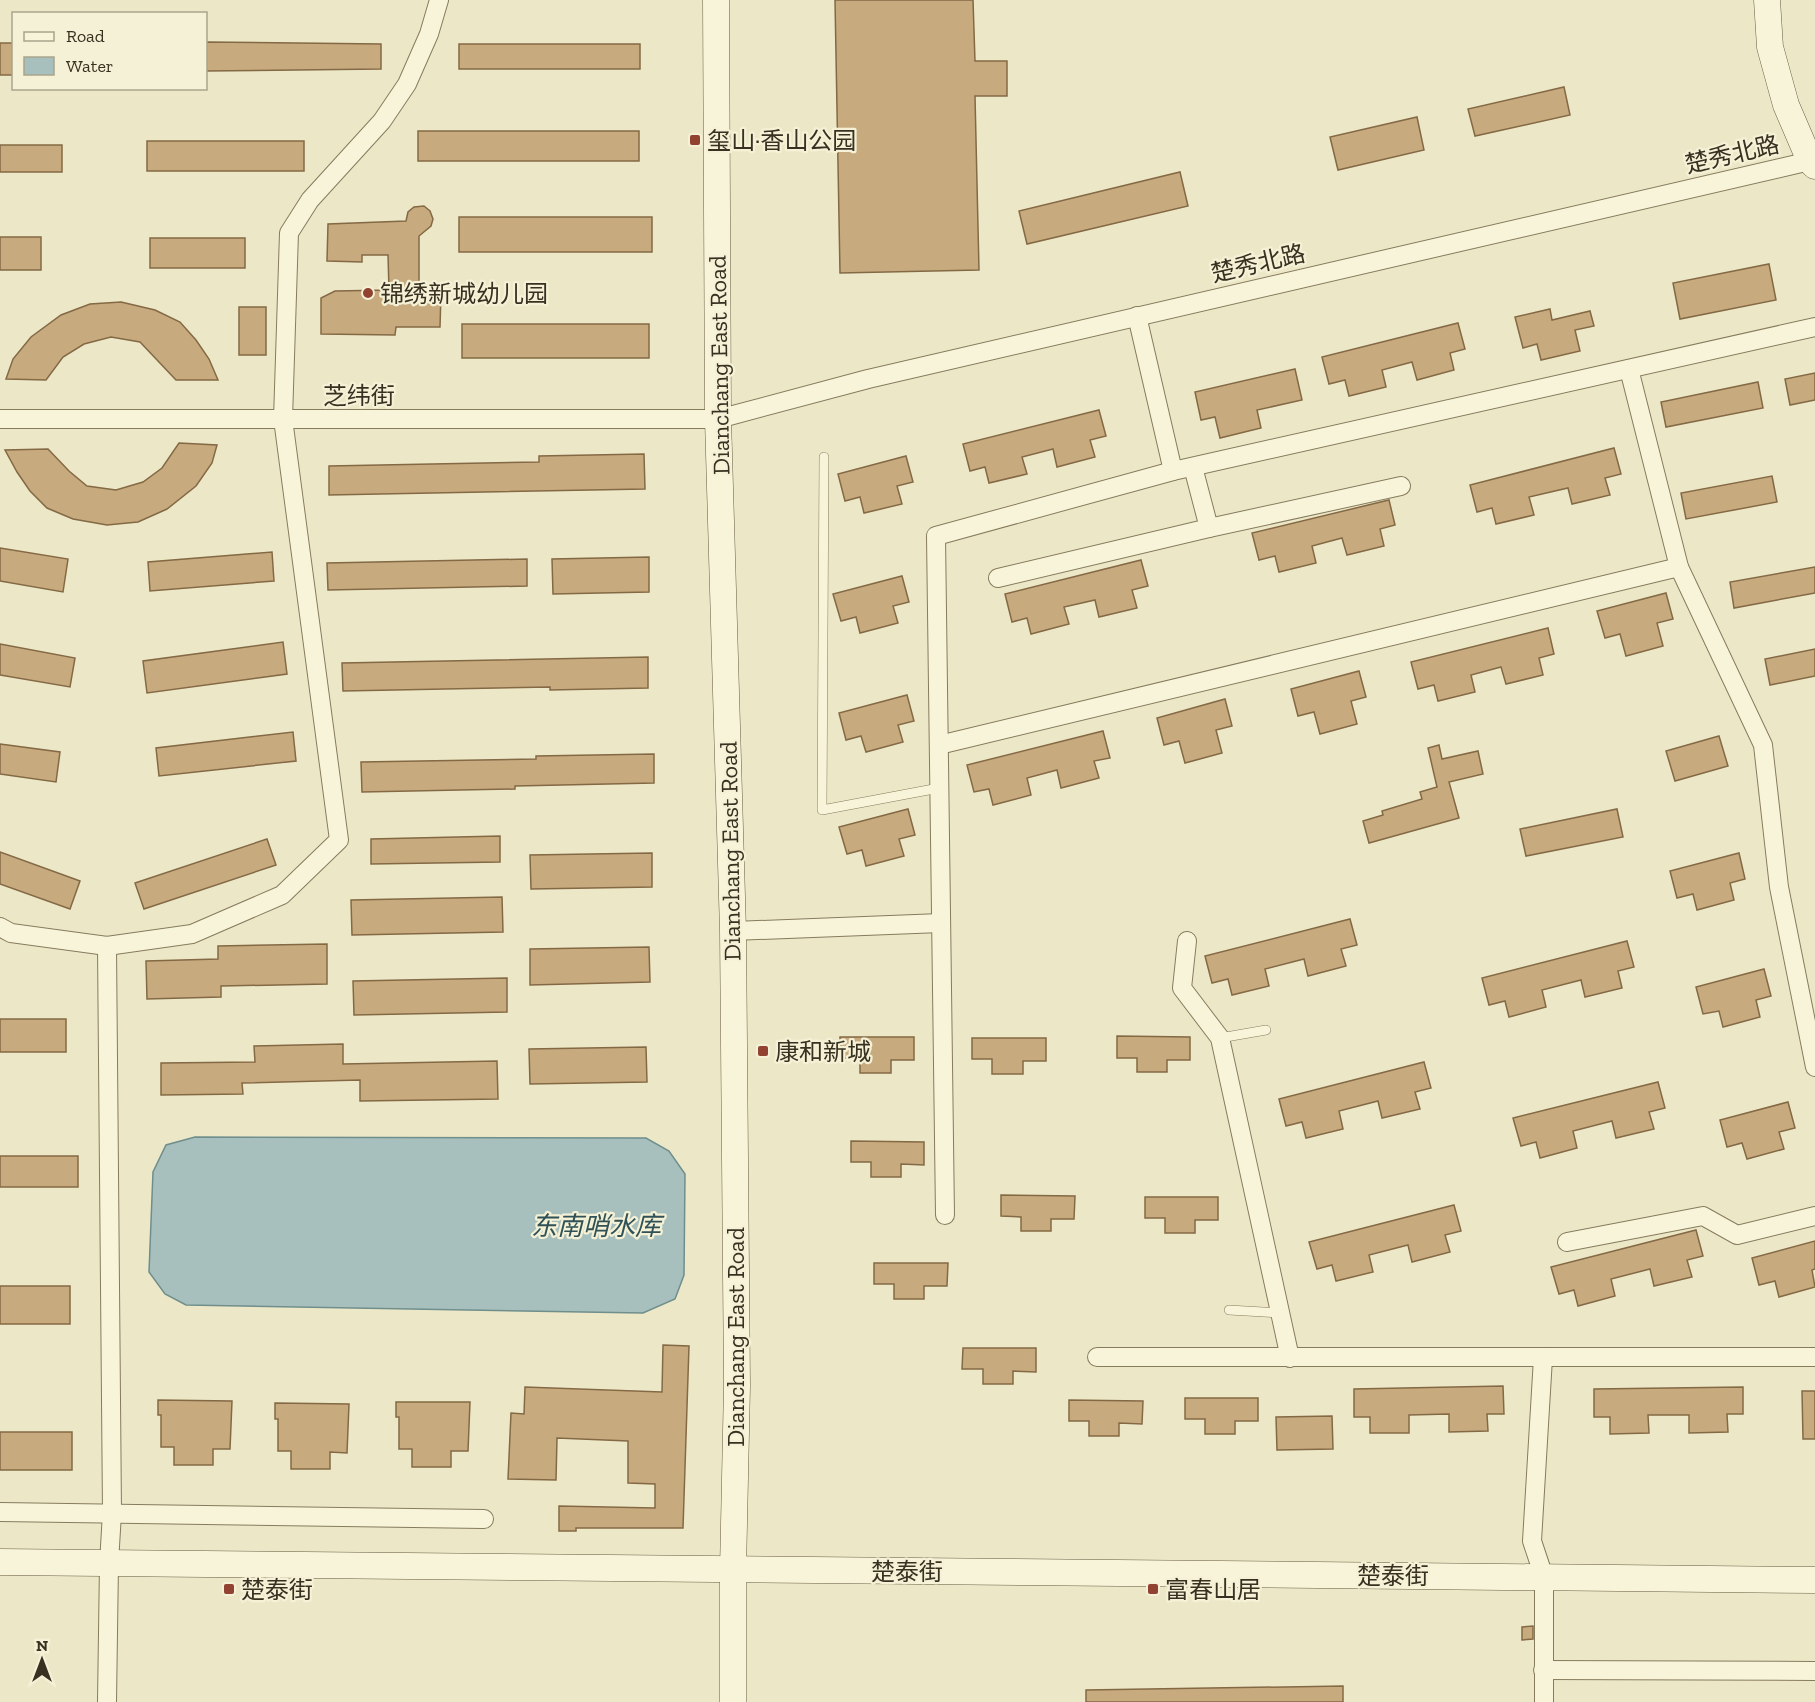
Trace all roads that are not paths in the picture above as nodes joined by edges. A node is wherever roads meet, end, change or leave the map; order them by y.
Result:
1 (439, 0) edge
2 (716, 0) edge
3 (1767, 0) edge
4 (1813, 163) edge
5 (1137, 316) junction
6 (1815, 327) edge
7 (1629, 369) junction
8 (283, 418) junction
9 (718, 418) junction
10 (0, 419) edge
11 (824, 457) dead end
12 (1193, 467) junction
13 (1173, 471) junction
14 (1401, 486) dead end
15 (1209, 528) junction
16 (1679, 567) junction
17 (998, 578) dead end
18 (939, 745) junction
19 (939, 788) junction
20 (941, 923) junction
21 (0, 927) edge
22 (733, 931) junction
23 (1187, 941) dead end
24 (107, 946) junction
25 (1266, 1030) dead end
26 (1220, 1038) junction
27 (1815, 1067) edge
28 (945, 1215) dead end
29 (1815, 1216) edge
30 (1567, 1242) dead end
31 (1229, 1310) dead end
32 (1280, 1313) junction
33 (1098, 1357) dead end
34 (1815, 1357) edge
35 (1290, 1358) junction
36 (1543, 1358) junction
37 (0, 1512) edge
38 (112, 1513) junction
39 (484, 1519) dead end
40 (0, 1562) edge
41 (109, 1563) junction
42 (733, 1570) junction
43 (1544, 1577) junction
44 (1815, 1580) edge
45 (1543, 1670) junction
46 (1815, 1671) edge
47 (107, 1702) edge
48 (733, 1702) edge
49 (1544, 1702) edge

1 - 8 street
2 - 9 street, Dianchang East Road
3 - 4 street
4 - 5 street, 楚秀北路
5 - 9 street, 楚秀北路
5 - 13 street
6 - 7 street
7 - 12 street
7 - 16 street
8 - 9 street, 芝纬街
8 - 10 street, 芝纬街
8 - 24 street
9 - 22 street, Dianchang East Road
11 - 19 lane
12 - 13 street
12 - 15 street
13 - 18 street
14 - 15 street
15 - 17 street
16 - 18 street
16 - 27 street
18 - 19 street
19 - 20 street
20 - 22 street
20 - 28 street
21 - 24 street
22 - 42 street, Dianchang East Road
23 - 26 street
24 - 38 street
25 - 26 lane
26 - 32 street
29 - 30 street
31 - 32 lane
32 - 35 street
33 - 35 street
34 - 36 street
35 - 36 street
36 - 43 street
37 - 38 street
38 - 39 street
38 - 41 street
40 - 41 street, 楚泰街
41 - 42 street, 楚泰街
41 - 47 street
42 - 43 street, 楚泰街
42 - 48 street, Dianchang East Road
43 - 44 street, 楚泰街
43 - 45 street
45 - 46 street
45 - 49 street

